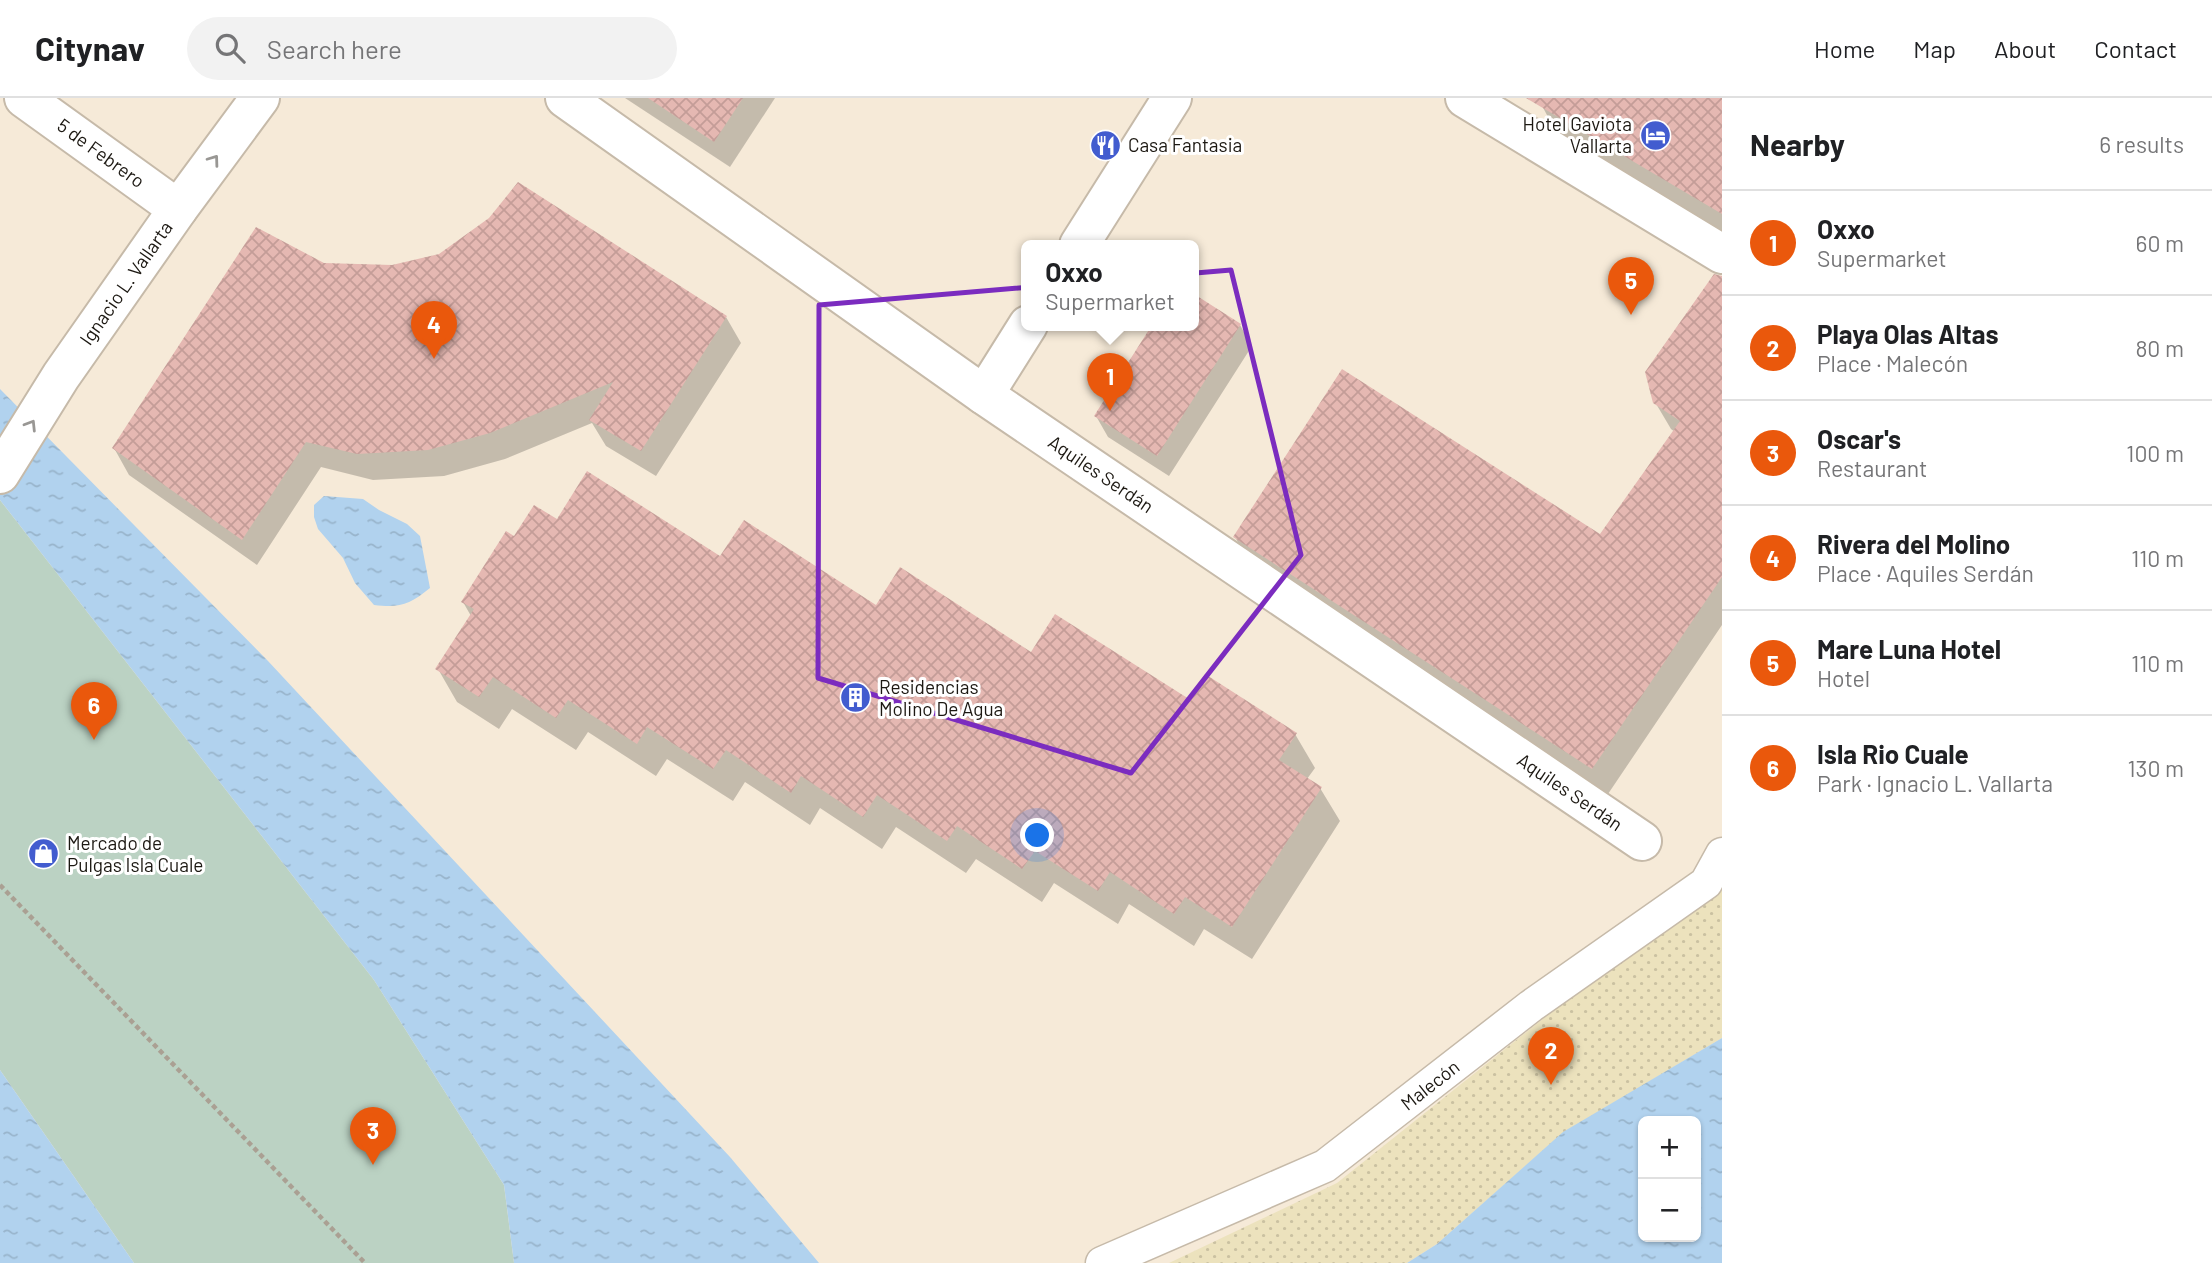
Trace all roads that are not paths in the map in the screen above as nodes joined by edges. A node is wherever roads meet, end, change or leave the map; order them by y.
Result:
1 (24, 98) edge
2 (260, 98) edge
3 (565, 98) edge
4 (1172, 98) edge
5 (1465, 98) edge
6 (178, 209) junction
7 (1082, 240) edge
8 (1722, 254) edge
9 (1024, 331) edge
10 (984, 395) junction
11 (0, 474) edge
12 (1642, 841) dead end
13 (1722, 854) edge
14 (1102, 1263) edge

1 - 6 street, 5 de Febrero
6 -> 2 street, Ignacio L. Vallarta
3 - 10 street, Aquiles Serdán
4 - 7 street
5 - 8 street
11 -> 6 street, Ignacio L. Vallarta
9 - 10 street
10 - 12 street, Aquiles Serdán
13 - 14 street, Malecón

